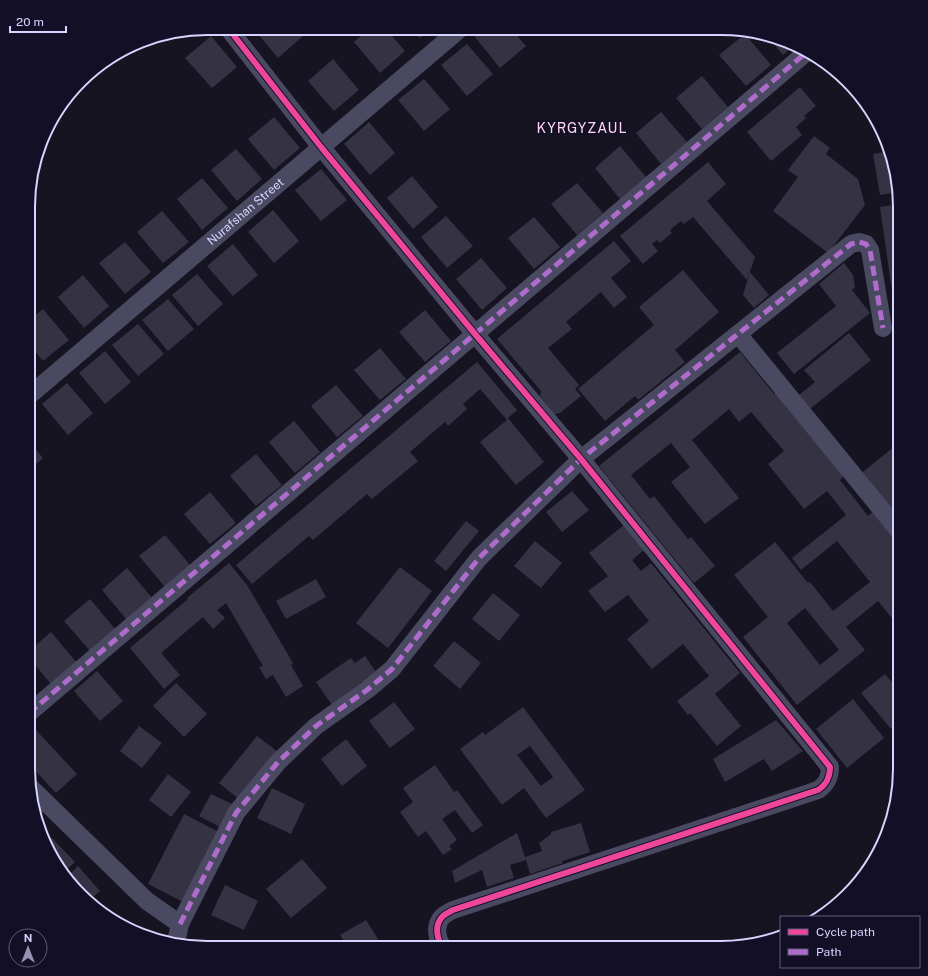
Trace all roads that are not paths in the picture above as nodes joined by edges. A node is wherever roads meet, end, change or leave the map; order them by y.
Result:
1 (233, 35) edge
2 (453, 35) edge
3 (802, 56) edge
4 (321, 147) junction
5 (883, 328) dead end
6 (475, 334) junction
7 (738, 334) junction
8 (35, 391) edge
9 (581, 459) junction
10 (893, 523) edge
11 (35, 707) edge
12 (36, 793) edge
13 (180, 924) junction
14 (177, 939) edge
15 (438, 941) edge

1 - 4 street
2 - 4 street, Nurafshan Street
3 - 6 street
4 - 6 street
4 - 8 street, Nurafshan Street
5 - 7 street
6 - 9 street
6 - 11 street
7 - 9 street
7 - 10 street
9 - 13 street
9 - 15 street
12 - 13 street
13 - 14 street

